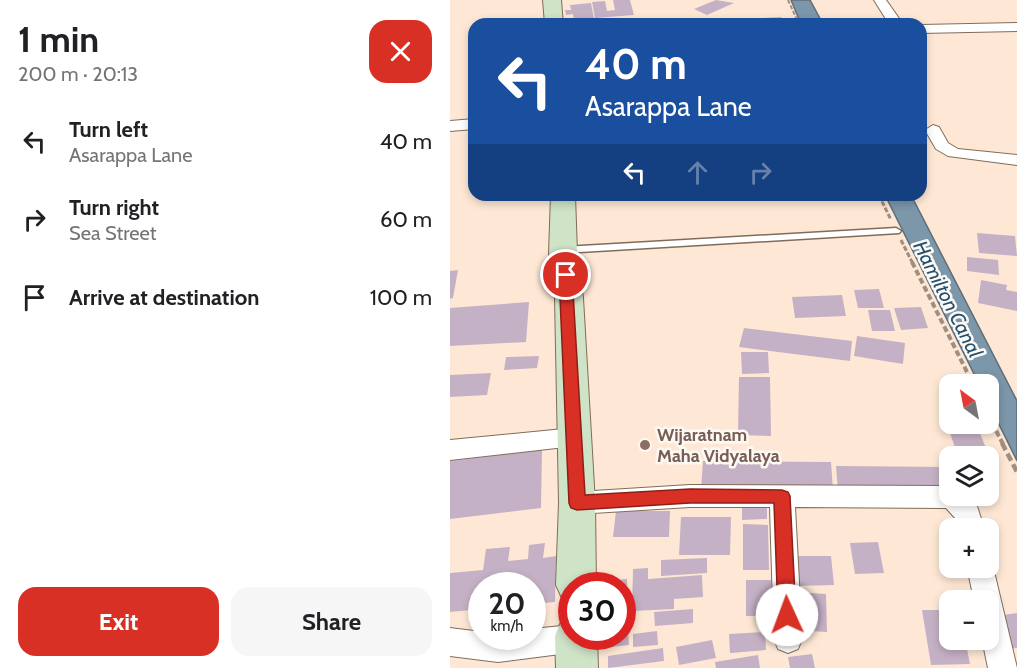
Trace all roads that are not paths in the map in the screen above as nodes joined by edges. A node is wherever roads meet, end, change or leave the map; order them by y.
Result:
1 (552, 0) edge
2 (880, 0) edge
3 (554, 18) edge
4 (892, 18) edge
5 (1017, 27) edge
6 (927, 29) edge
7 (468, 124) edge
8 (450, 126) edge
9 (933, 130) dead end
10 (1017, 160) edge
11 (563, 201) edge
12 (896, 231) road end
13 (563, 250) junction
14 (574, 437) junction
15 (450, 450) edge
16 (782, 496) junction
17 (577, 503) junction
18 (969, 518) edge
19 (576, 572) edge
20 (788, 639) dead end
21 (450, 642) edge
22 (558, 647) edge
23 (999, 650) edge
24 (1003, 668) edge

1 - 3 street
2 - 4 street
5 - 6 street
7 - 8 street
9 - 10 street
11 - 13 street
12 - 13 lane
13 - 14 street
14 - 15 street
14 - 17 street
16 - 17 street
16 - 18 street
16 - 20 street
17 - 19 street
21 - 22 street
23 - 24 street

